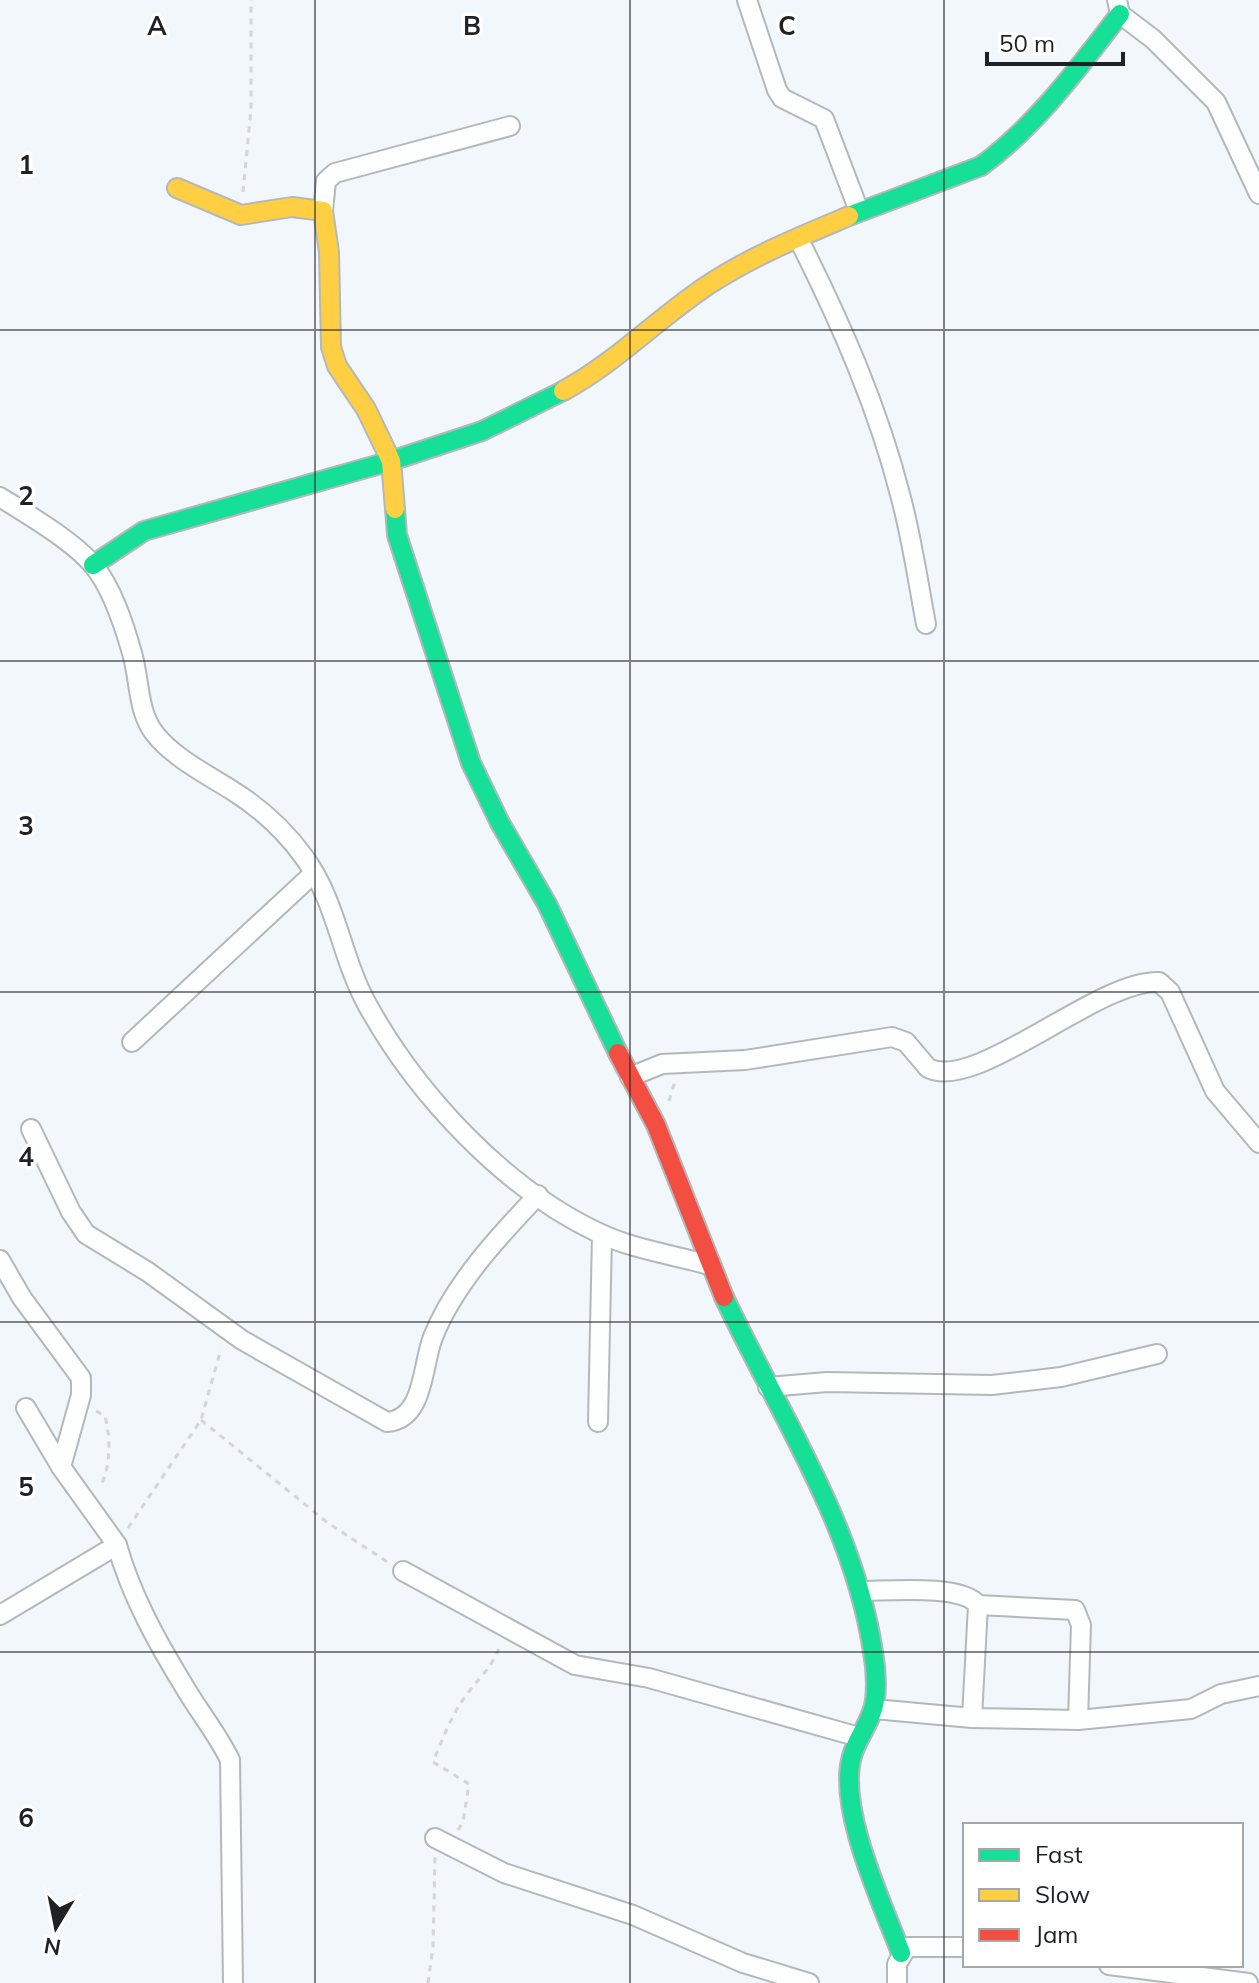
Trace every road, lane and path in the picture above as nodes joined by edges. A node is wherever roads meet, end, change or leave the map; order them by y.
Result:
1 (251, 0) edge
2 (747, 0) edge
3 (1119, 7) edge
4 (510, 126) dead end
5 (177, 188) dead end
6 (1259, 194) edge
7 (323, 211) junction
8 (859, 211) junction
9 (241, 215) junction
10 (798, 238) junction
11 (391, 461) junction
12 (0, 497) edge
13 (93, 565) junction
14 (926, 624) dead end
15 (314, 873) junction
16 (132, 1042) dead end
17 (677, 1076) dead end
18 (630, 1077) junction
19 (656, 1125) junction
20 (31, 1129) dead end
21 (1259, 1143) edge
22 (538, 1195) junction
23 (602, 1235) junction
24 (0, 1260) edge
25 (709, 1265) junction
26 (227, 1329) junction
27 (1157, 1354) dead end
28 (768, 1387) junction
29 (79, 1402) junction
30 (26, 1408) dead end
31 (201, 1420) junction
32 (598, 1422) dead end
33 (61, 1467) junction
34 (91, 1505) junction
35 (117, 1545) junction
36 (403, 1571) joint
37 (861, 1591) junction
38 (978, 1605) junction
39 (0, 1615) edge
40 (505, 1630) junction
41 (1259, 1686) edge
42 (874, 1709) junction
43 (972, 1718) junction
44 (1078, 1720) junction
45 (859, 1737) junction
46 (435, 1838) junction
47 (963, 1947) edge
48 (901, 1953) junction
49 (1124, 1967) edge
50 (233, 1983) edge
51 (428, 1983) edge
52 (809, 1983) edge
53 (897, 1983) edge
54 (1248, 1983) edge

1 - 9 path
2 - 8 street
3 - 6 street
3 - 8 street
4 - 7 street
5 - 9 street
7 - 9 street
7 - 11 street
8 - 10 street
10 - 11 street
10 - 14 street
11 - 13 street
11 - 18 street
12 - 13 street
13 - 15 street
15 - 16 street
15 - 22 street
17 - 19 path
18 - 19 street
18 - 21 street
19 - 25 street
20 - 26 street
22 - 23 street
22 - 26 street
23 - 25 street
23 - 32 street
24 - 29 street
25 - 28 street
26 - 31 path
27 - 28 street
28 - 37 street
29 - 33 street
29 - 34 path
30 - 33 street
31 - 35 path
31 - 36 path
33 - 34 street
34 - 35 street
35 - 39 street
35 - 50 street
36 - 40 street
37 - 38 street
37 - 42 street
38 - 43 street
38 - 44 street
40 - 45 street
40 - 46 path
41 - 44 street
42 - 43 street
42 - 45 street
43 - 44 street
45 - 48 street
46 - 51 path
46 - 52 street
47 - 48 street
48 - 53 street
49 - 54 street

